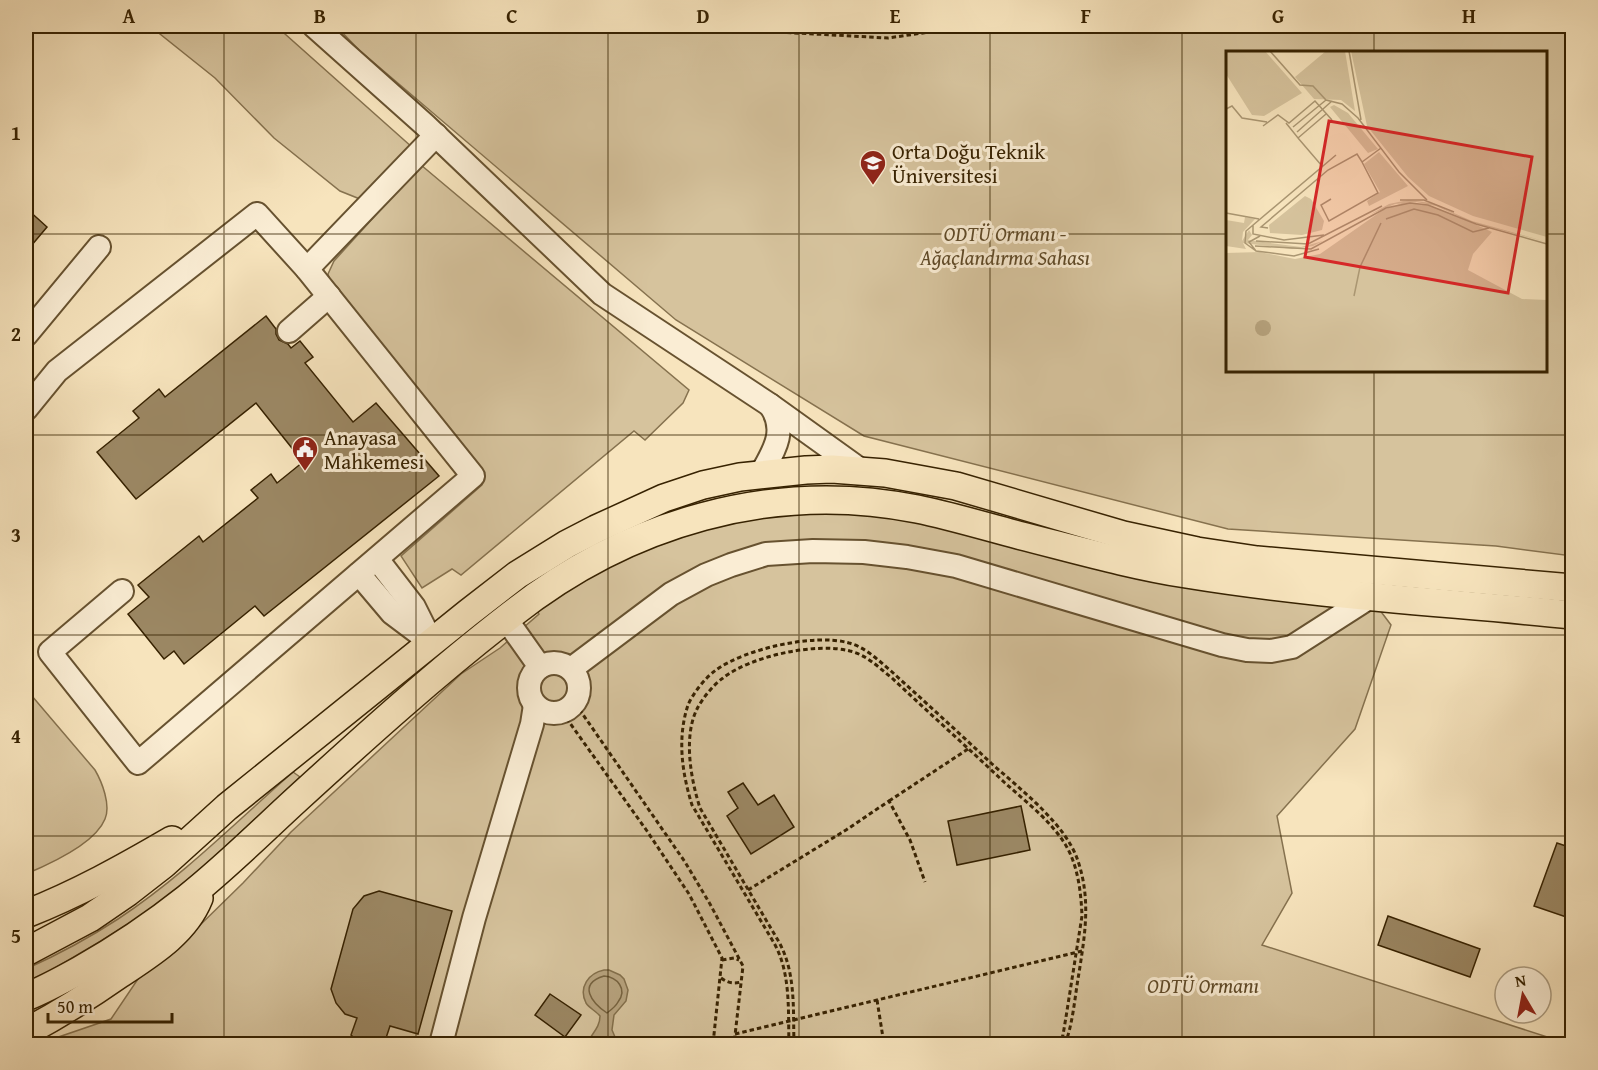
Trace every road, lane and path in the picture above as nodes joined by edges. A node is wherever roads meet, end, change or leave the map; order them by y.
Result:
1 (314, 26) edge
2 (667, 26) edge
3 (757, 26) edge
4 (952, 26) edge
5 (756, 31) junction
6 (435, 135) junction
7 (99, 247) dead end
8 (307, 269) junction
9 (329, 296) junction
10 (289, 331) dead end
11 (26, 334) edge
12 (770, 405) junction
13 (26, 409) edge
14 (862, 471) junction
15 (761, 474) junction
16 (377, 559) junction
17 (359, 574) junction
18 (1572, 588) edge
19 (122, 591) dead end
20 (1370, 597) junction
21 (1572, 615) edge
22 (506, 619) junction
23 (432, 643) junction
24 (450, 664) junction
25 (540, 667) junction
26 (571, 669) junction
27 (549, 710) junction
28 (969, 749) junction
29 (889, 801) junction
30 (227, 807) junction
31 (26, 861) edge
32 (32, 868) dead end
33 (925, 882) dead end
34 (205, 883) junction
35 (748, 890) junction
36 (26, 914) edge
37 (1082, 951) junction
38 (26, 952) edge
39 (1077, 952) junction
40 (722, 960) junction
41 (741, 961) junction
42 (721, 978) junction
43 (741, 982) junction
44 (26, 998) edge
45 (877, 1000) junction
46 (793, 1020) junction
47 (788, 1022) junction
48 (26, 1032) edge
49 (735, 1034) junction
50 (441, 1044) edge
51 (713, 1044) edge
52 (734, 1044) edge
53 (789, 1044) edge
54 (794, 1044) edge
55 (884, 1044) edge
56 (1059, 1044) edge
57 (1065, 1044) edge

1 - 6 street
2 - 5 path
3 - 5 path
4 - 5 path
6 - 8 street
6 - 12 street
7 - 11 street
8 - 9 street
8 - 13 street
9 - 10 street
9 - 16 street
12 - 14 street
12 - 15 street
14 - 15 main road
14 - 18 main road
15 - 23 main road
16 - 17 street
16 - 23 street
17 - 19 street
17 - 23 street
20 - 21 main road
20 - 22 main road
20 - 26 street
22 - 24 main road
22 - 25 street
23 - 24 main road
23 - 30 main road
24 - 34 main road
25 - 26 street
25 - 27 street
26 - 27 street
27 - 40 path
27 - 41 path
27 - 50 street
28 - 29 path
28 - 35 path
28 - 39 path
29 - 33 path
29 - 35 path
30 - 36 main road
30 - 38 main road
31 - 32 path
34 - 44 main road
34 - 48 main road
35 - 46 path
37 - 39 path
37 - 47 path
37 - 57 path
39 - 45 path
39 - 56 path
40 - 41 path
40 - 42 path
41 - 43 path
42 - 43 path
42 - 51 path
43 - 49 path
45 - 46 path
45 - 55 path
46 - 47 path
46 - 54 path
47 - 49 path
47 - 53 path
49 - 52 path

